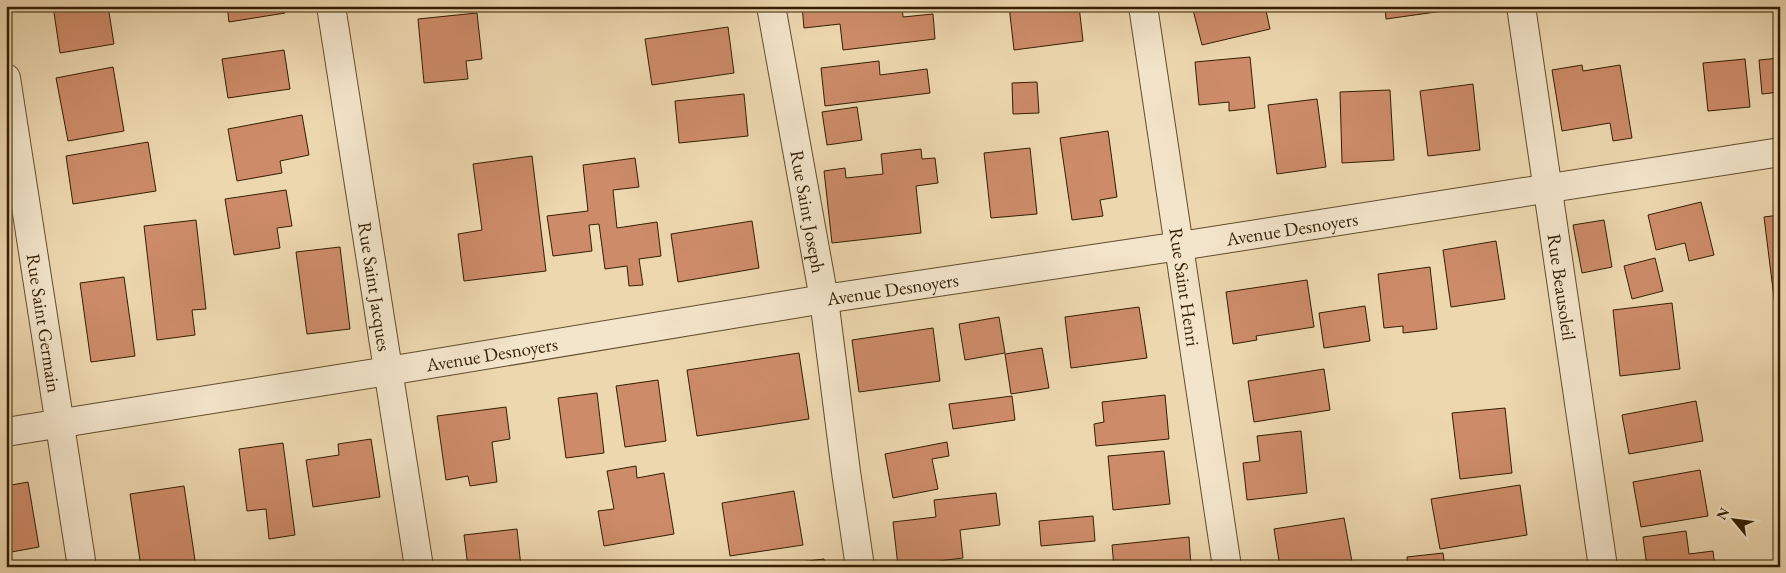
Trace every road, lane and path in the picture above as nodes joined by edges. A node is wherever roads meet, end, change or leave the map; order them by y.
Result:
1 (332, 6) edge
2 (771, 6) edge
3 (1143, 6) edge
4 (1521, 6) edge
5 (6, 78) edge
6 (1780, 152) edge
7 (1547, 188) junction
8 (1180, 246) junction
9 (824, 299) junction
10 (388, 371) junction
11 (60, 423) junction
12 (6, 432) edge
13 (82, 567) edge
14 (419, 567) edge
15 (860, 567) edge
16 (1227, 567) edge
17 (1603, 567) edge

1 - 10 street, Rue Saint Jacques
2 - 9 street, Rue Saint Joseph
3 - 8 street, Rue Saint Henri
4 - 7 street, Rue Beausoleil
5 - 11 street, Rue Saint Germain
6 - 7 street, Avenue Desnoyers
7 - 8 street, Avenue Desnoyers
7 - 17 street, Rue Beausoleil
8 - 9 street, Avenue Desnoyers
8 - 16 street, Rue Saint Henri
9 - 10 street, Avenue Desnoyers
9 - 15 street, Rue Saint Joseph
10 - 11 street, Avenue Desnoyers
10 - 14 street, Rue Saint Jacques
11 - 12 street, Avenue Desnoyers
11 - 13 street, Rue Saint Germain

